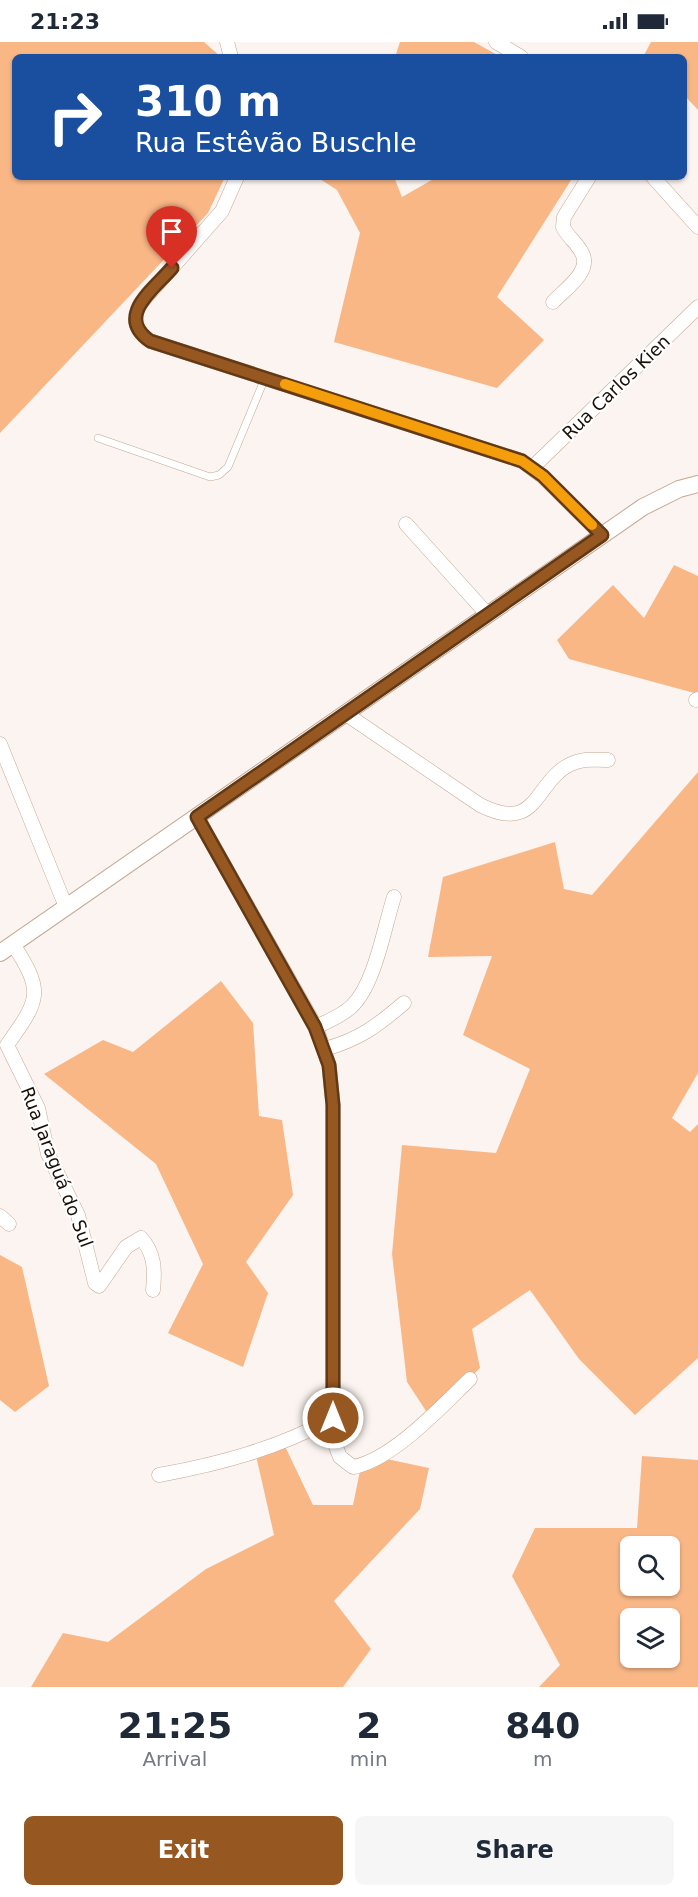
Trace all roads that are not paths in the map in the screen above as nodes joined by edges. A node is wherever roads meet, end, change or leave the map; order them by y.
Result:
1 (496, 42) edge
2 (516, 54) edge
3 (236, 180) edge
4 (587, 180) edge
5 (656, 180) edge
6 (698, 227) edge
7 (553, 302) dead end
8 (698, 307) edge
9 (265, 378) junction
10 (98, 438) dead end
11 (533, 467) junction
12 (698, 484) edge
13 (405, 524) dead end
14 (602, 535) junction
15 (488, 615) junction
16 (346, 714) junction
17 (0, 744) edge
18 (608, 760) dead end
19 (197, 817) junction
20 (394, 897) dead end
21 (66, 908) junction
22 (6, 948) edge
23 (404, 1003) dead end
24 (315, 1027) junction
25 (3, 1049) edge
26 (325, 1049) junction
27 (153, 1290) dead end
28 (470, 1379) dead end
29 (333, 1418) junction
30 (159, 1475) dead end

1 - 2 street
3 - 9 street
4 - 7 street
5 - 6 street
8 - 11 street, Rua Carlos Kien
9 - 10 lane
9 - 11 street
11 - 14 street
12 - 14 street
13 - 15 street
14 - 15 street
15 - 16 street
16 - 18 street
16 - 19 street
17 - 21 street
19 - 21 street
19 - 24 street
20 - 24 street
21 - 22 street
22 - 25 street, Rua Jaraguá do Sul
23 - 26 street
24 - 26 street
25 - 27 street, Rua Jaraguá do Sul
26 - 29 street
28 - 29 street
29 - 30 street

